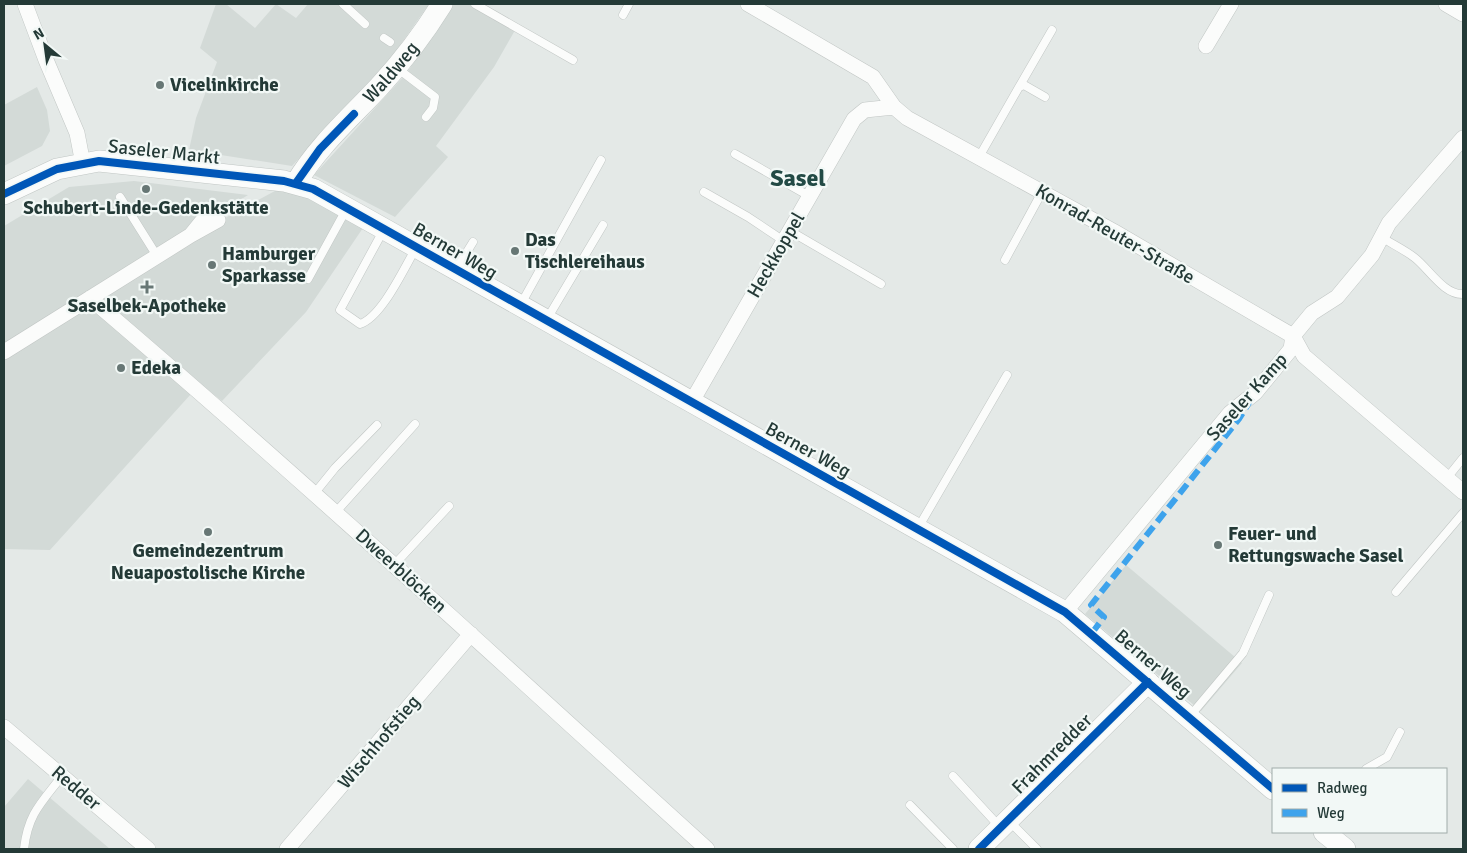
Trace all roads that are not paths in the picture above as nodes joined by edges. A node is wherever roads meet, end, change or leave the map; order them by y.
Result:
1 (25, 4) edge
2 (342, 4) edge
3 (442, 4) edge
4 (475, 4) edge
5 (629, 4) edge
6 (748, 4) edge
7 (1231, 4) edge
8 (1446, 4) edge
9 (1463, 14) edge
10 (624, 15) dead end
11 (365, 24) dead end
12 (1052, 30) dead end
13 (1206, 46) dead end
14 (573, 60) dead end
15 (395, 67) junction
16 (1019, 87) junction
17 (1045, 97) dead end
18 (894, 107) junction
19 (426, 117) dead end
20 (1463, 138) edge
21 (735, 154) dead end
22 (980, 157) junction
23 (602, 160) dead end
24 (83, 164) junction
25 (296, 183) junction
26 (704, 192) dead end
27 (1042, 192) junction
28 (4, 194) edge
29 (809, 196) junction
30 (120, 197) dead end
31 (347, 208) junction
32 (603, 225) dead end
33 (384, 230) junction
34 (191, 235) dead end
35 (787, 236) junction
36 (1382, 237) junction
37 (473, 242) dead end
38 (416, 247) junction
39 (157, 256) junction
40 (1005, 260) dead end
41 (456, 270) junction
42 (308, 279) dead end
43 (881, 284) dead end
44 (1463, 294) edge
45 (90, 298) junction
46 (520, 306) junction
47 (546, 321) junction
48 (1293, 336) junction
49 (4, 352) edge
50 (1007, 375) dead end
51 (691, 403) junction
52 (415, 424) dead end
53 (377, 425) dead end
54 (1463, 458) edge
55 (1447, 478) junction
56 (1463, 492) edge
57 (314, 494) junction
58 (449, 506) dead end
59 (335, 513) junction
60 (1463, 513) edge
61 (917, 530) junction
62 (394, 565) junction
63 (1396, 592) dead end
64 (1269, 595) dead end
65 (1065, 612) junction
66 (471, 634) junction
67 (1148, 682) junction
68 (1189, 717) junction
69 (4, 727) edge
70 (1400, 732) dead end
71 (1368, 768) edge
72 (62, 776) junction
73 (953, 776) dead end
74 (1272, 787) edge
75 (910, 805) dead end
76 (1004, 824) junction
77 (1325, 833) edge
78 (24, 849) edge
79 (148, 849) edge
80 (287, 849) edge
81 (707, 849) edge
82 (953, 849) edge
83 (979, 849) edge
84 (1037, 849) edge
85 (1345, 849) edge

1 - 24 street
2 - 11 lane
3 - 15 street, Waldweg
4 - 14 lane
5 - 10 lane
6 - 18 street, Konrad-Reuter-Straße
7 - 13 street
8 - 9 street
12 - 16 lane
15 - 19 lane
15 - 25 street, Waldweg
16 - 17 lane
16 - 22 lane
18 - 22 street, Konrad-Reuter-Straße
18 - 29 street, Heckkoppel
20 - 36 street, Saseler Kamp
21 - 29 lane
22 - 27 street, Konrad-Reuter-Straße
23 - 46 lane
24 - 25 street, Saseler Markt
24 - 28 street, Saseler Markt
25 - 31 street, Berner Weg
26 - 35 lane
27 - 40 lane
27 - 48 street, Konrad-Reuter-Straße
29 - 35 street, Heckkoppel
30 - 39 lane
31 - 33 street, Berner Weg
31 - 42 lane
32 - 47 lane
33 - 38 street, Berner Weg
33 - 38 lane
34 - 39 street
35 - 43 lane
35 - 51 street, Heckkoppel
36 - 44 lane
36 - 48 street, Saseler Kamp
37 - 41 lane
38 - 41 street, Berner Weg
39 - 45 street
41 - 46 street, Berner Weg
45 - 49 street
45 - 57 street, Dweerblöcken
46 - 47 street, Berner Weg
47 - 51 street, Berner Weg
48 - 55 street, Konrad-Reuter-Straße
48 - 65 street, Saseler Kamp
50 - 61 lane
51 - 61 street, Berner Weg
52 - 59 lane
53 - 57 lane
54 - 55 lane
55 - 56 street, Konrad-Reuter-Straße
57 - 59 street, Dweerblöcken
58 - 62 lane
59 - 62 street, Dweerblöcken
60 - 63 lane
61 - 65 street, Berner Weg
62 - 66 street, Dweerblöcken
64 - 68 lane
65 - 67 street, Berner Weg
66 - 80 street, Wischhofstieg
66 - 81 street, Dweerblöcken
67 - 68 street, Berner Weg
67 - 76 street, Frahmredder
68 - 74 street, Berner Weg
69 - 72 street, Redder
70 - 71 lane
72 - 78 lane
72 - 79 street, Redder
73 - 76 lane
75 - 82 lane
76 - 83 street, Frahmredder
76 - 84 lane
77 - 85 street

